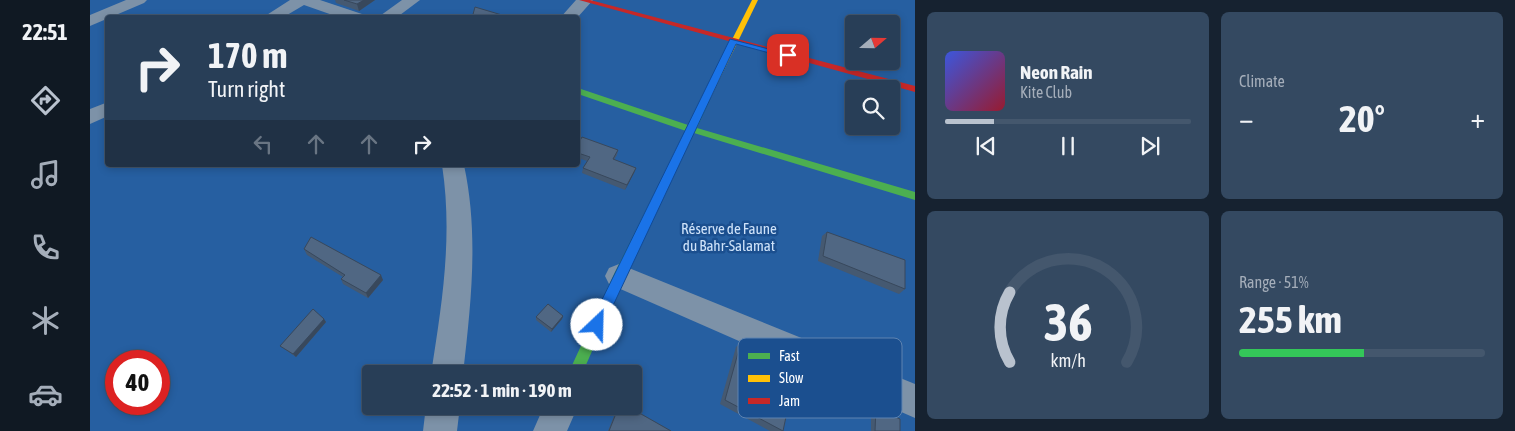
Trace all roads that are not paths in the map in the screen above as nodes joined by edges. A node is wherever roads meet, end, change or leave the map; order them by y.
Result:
1 (139, 0) edge
2 (303, 0) edge
3 (412, 0) edge
4 (584, 0) edge
5 (755, 0) edge
6 (276, 15) edge
7 (350, 15) edge
8 (390, 15) edge
9 (571, 15) edge
10 (90, 21) edge
11 (733, 41) junction
12 (915, 89) edge
13 (580, 92) edge
14 (105, 110) edge
15 (90, 117) edge
16 (690, 129) junction
17 (453, 167) edge
18 (915, 196) edge
19 (619, 276) junction
20 (766, 338) edge
21 (448, 365) edge
22 (579, 365) edge
23 (902, 396) edge
24 (915, 401) edge
25 (442, 415) edge
26 (557, 415) edge
27 (440, 431) edge
28 (550, 431) edge

1 - 10 street
2 - 6 street
2 - 7 street
3 - 8 street
4 - 9 street
4 - 11 street
5 - 11 street
11 - 12 street
11 - 16 street
13 - 16 street
14 - 15 street
16 - 18 street
16 - 19 street
17 - 21 street
19 - 20 street
19 - 22 street
23 - 24 street
25 - 27 street
26 - 28 street

